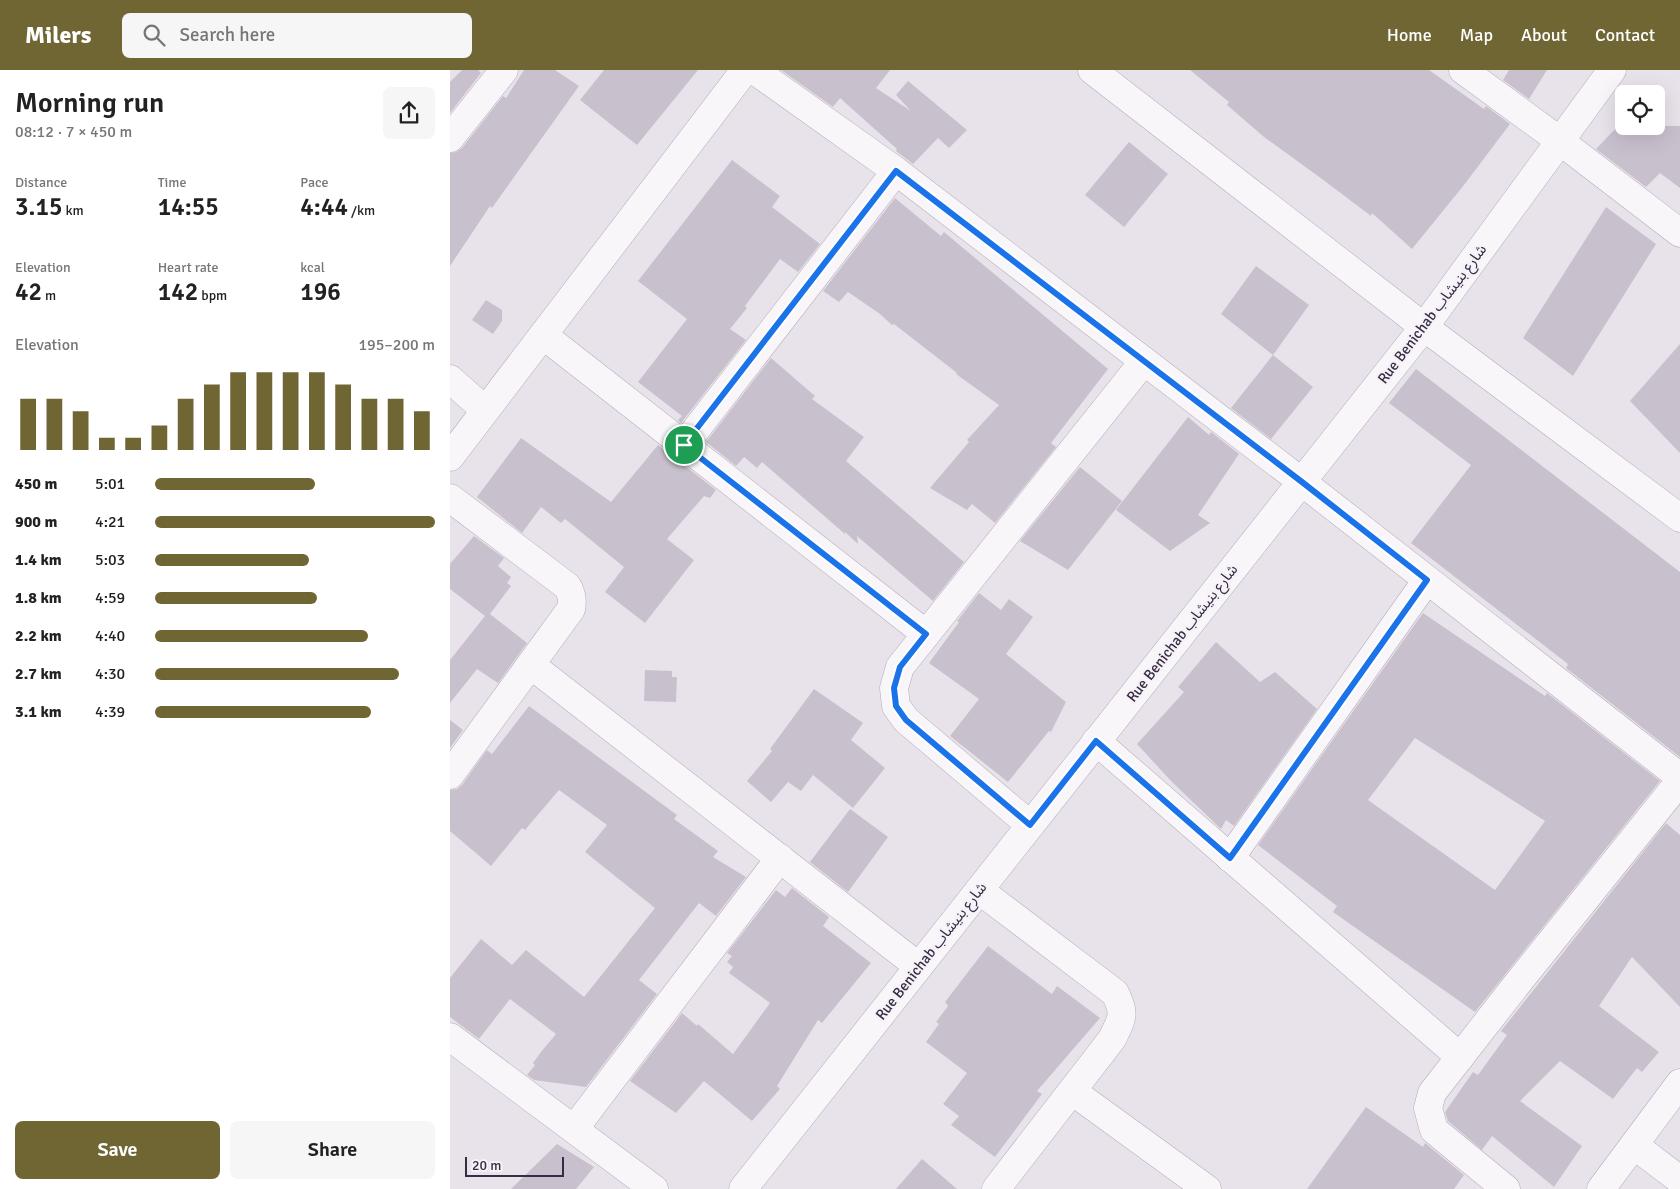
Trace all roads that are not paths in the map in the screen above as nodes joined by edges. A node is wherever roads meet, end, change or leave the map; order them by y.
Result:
1 (504, 70) edge
2 (744, 70) edge
3 (754, 70) edge
4 (1092, 70) edge
5 (1463, 70) edge
6 (1612, 70) edge
7 (450, 138) edge
8 (1560, 141) junction
9 (896, 171) junction
10 (1680, 233) edge
11 (1424, 327) junction
12 (543, 335) junction
13 (1144, 361) junction
14 (450, 379) edge
15 (485, 410) junction
16 (684, 445) junction
17 (450, 457) edge
18 (1302, 482) junction
19 (450, 498) edge
20 (1680, 518) edge
21 (1427, 580) junction
22 (926, 634) junction
23 (531, 665) junction
24 (1096, 741) junction
25 (450, 775) edge
26 (1680, 776) edge
27 (1680, 781) edge
28 (1030, 825) junction
29 (780, 858) junction
30 (1230, 858) junction
31 (979, 890) junction
32 (918, 966) junction
33 (450, 1037) edge
34 (1460, 1057) junction
35 (1680, 1083) edge
36 (1072, 1091) junction
37 (574, 1129) junction
38 (1634, 1145) junction
39 (1680, 1180) edge
40 (654, 1189) edge
41 (742, 1189) edge
42 (996, 1189) edge
43 (1206, 1189) edge
44 (1506, 1189) edge
45 (1601, 1189) edge

1 - 7 street
2 - 12 street
3 - 9 street
4 - 11 street
5 - 8 street
6 - 8 street, Rue Benichab شارع بنيشاب
8 - 10 street
8 - 11 street, Rue Benichab شارع بنيشاب
9 - 13 street
9 - 16 street
11 - 18 street, Rue Benichab شارع بنيشاب
11 - 20 street
12 - 15 street
12 - 16 street
13 - 18 street
13 - 22 street
14 - 15 street
15 - 17 street
16 - 22 street
18 - 21 street
18 - 24 street, Rue Benichab شارع بنيشاب
19 - 23 street
21 - 26 street
21 - 30 street
22 - 28 street
23 - 25 street
23 - 29 street
24 - 28 street, Rue Benichab شارع بنيشاب
24 - 30 street
27 - 34 street
28 - 31 street, Rue Benichab شارع بنيشاب
29 - 32 street
29 - 37 street
30 - 34 street
31 - 32 street, Rue Benichab شارع بنيشاب
31 - 36 street
32 - 41 street, Rue Benichab شارع بنيشاب
33 - 37 street
34 - 44 street
35 - 38 street
36 - 42 street
36 - 43 street
37 - 40 street
38 - 39 street
38 - 45 street

